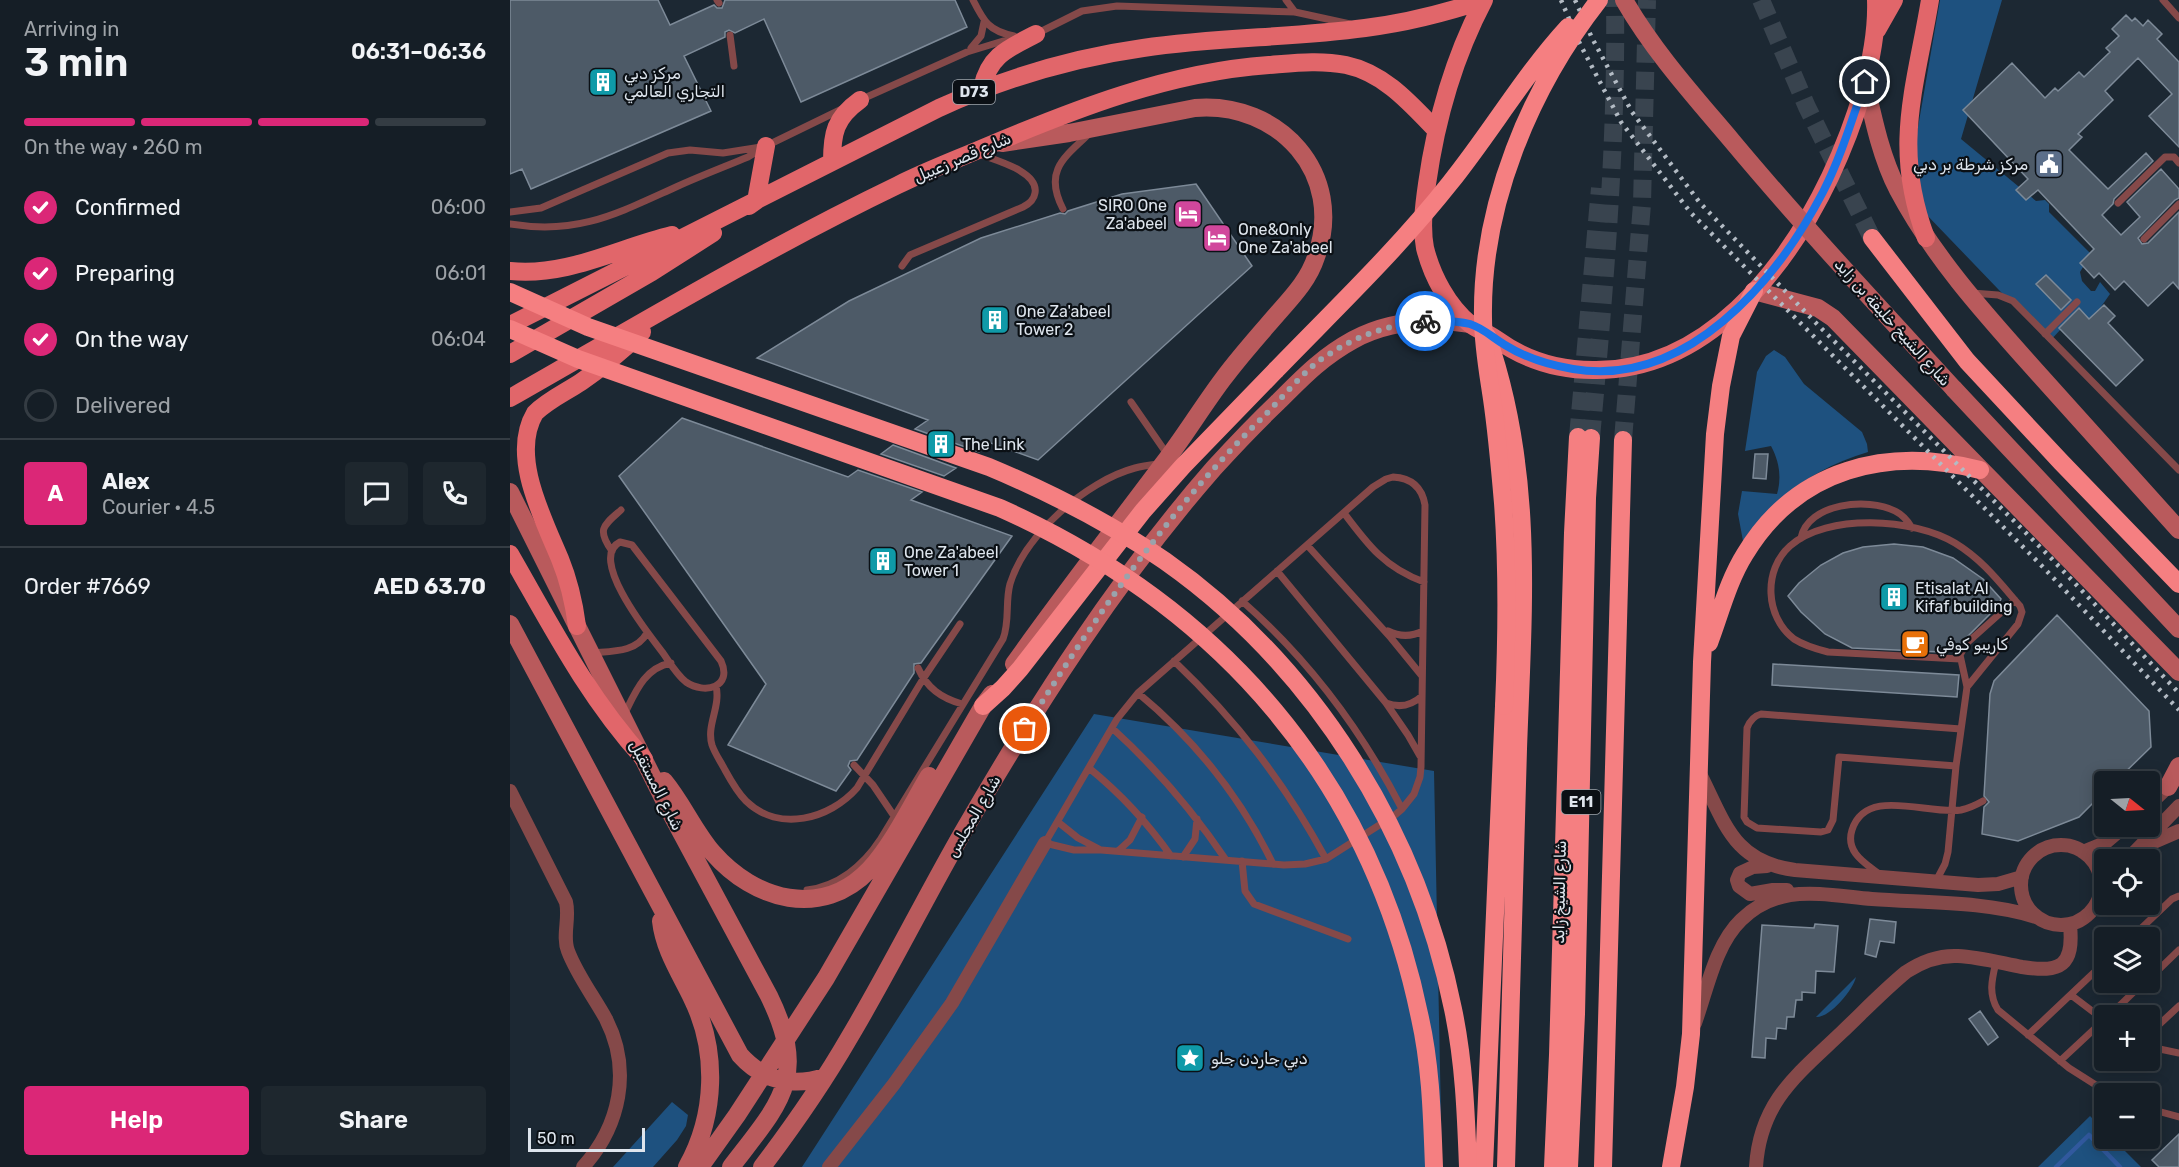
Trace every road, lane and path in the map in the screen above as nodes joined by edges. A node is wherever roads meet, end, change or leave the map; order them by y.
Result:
1 (973, 0) edge
2 (1104, 0) edge
3 (1136, 0) edge
4 (1286, 0) edge
5 (1484, 0) edge
6 (1597, 0) edge
7 (1624, 0) edge
8 (1876, 0) edge
9 (1894, 0) edge
10 (1930, 0) edge
11 (2163, 0) edge
12 (1209, 1) edge
13 (1155, 8) junction
14 (1197, 8) junction
15 (1082, 11) junction
16 (1295, 12) junction
17 (2179, 18) edge
18 (984, 22) junction
19 (1364, 28) junction
20 (1874, 34) junction
21 (730, 35) dead end
22 (1030, 35) junction
23 (1288, 35) junction
24 (967, 52) junction
25 (1292, 63) junction
26 (734, 66) dead end
27 (1865, 82) junction
28 (982, 88) junction
29 (860, 100) junction
30 (1094, 129) junction
31 (1436, 130) junction
32 (994, 144) junction
33 (766, 146) junction
34 (974, 152) junction
35 (832, 162) junction
36 (2179, 163) edge
37 (756, 201) junction
38 (2118, 202) dead end
39 (2179, 204) edge
40 (1063, 210) dead end
41 (510, 212) edge
42 (510, 224) edge
43 (698, 230) junction
44 (1872, 238) tunnel mouth
45 (1926, 238) junction
46 (2144, 239) dead end
47 (902, 266) dead end
48 (510, 271) edge
49 (1754, 291) junction
50 (510, 292) edge
51 (1966, 293) junction
52 (2078, 302) dead end
53 (664, 309) junction
54 (510, 327) edge
55 (1478, 328) junction
56 (2045, 334) junction
57 (510, 354) edge
58 (510, 398) edge
59 (1131, 402) dead end
60 (1623, 440) tunnel mouth
61 (1166, 460) junction
62 (1980, 470) junction
63 (2179, 470) edge
64 (510, 492) edge
65 (621, 510) dead end
66 (1344, 513) junction
67 (1912, 528) junction
68 (2179, 530) edge
69 (1801, 538) junction
70 (1307, 545) junction
71 (612, 551) junction
72 (510, 554) edge
73 (1277, 571) junction
74 (1424, 582) junction
75 (2179, 584) edge
76 (2015, 600) junction
77 (1242, 602) junction
78 (510, 624) edge
79 (960, 624) dead end
80 (577, 626) junction
81 (1380, 626) junction
82 (2179, 629) edge
83 (1423, 631) junction
84 (647, 633) junction
85 (591, 653) junction
86 (1960, 659) junction
87 (1174, 661) junction
88 (1702, 662) junction
89 (671, 663) junction
90 (918, 668) dead end
91 (2179, 672) edge
92 (1422, 677) junction
93 (923, 679) junction
94 (716, 686) junction
95 (1967, 687) junction
96 (1138, 693) junction
97 (1422, 696) junction
98 (1386, 703) junction
99 (962, 704) junction
100 (983, 706) junction
101 (623, 717) junction
102 (1112, 728) junction
103 (1961, 729) junction
104 (1421, 758) junction
105 (644, 759) junction
106 (854, 765) dead end
107 (1956, 766) junction
108 (2179, 766) edge
109 (1089, 768) junction
110 (1700, 774) junction
111 (865, 775) junction
112 (2174, 782) edge
113 (510, 791) edge
114 (2160, 795) edge
115 (1983, 801) dead end
116 (2179, 806) edge
117 (1402, 809) junction
118 (1952, 810) junction
119 (894, 816) junction
120 (1142, 817) junction
121 (1197, 819) junction
122 (1058, 822) junction
123 (2179, 831) edge
124 (2111, 837) edge
125 (1046, 843) junction
126 (2137, 849) edge
127 (2143, 849) edge
128 (1101, 850) junction
129 (1118, 851) junction
130 (2083, 852) junction
131 (1171, 856) junction
132 (1183, 856) junction
133 (1326, 859) junction
134 (1226, 860) junction
135 (1242, 861) junction
136 (1273, 864) junction
137 (2094, 864) edge
138 (1769, 866) junction
139 (2022, 876) junction
140 (1884, 877) junction
141 (1936, 881) junction
142 (748, 883) junction
143 (1805, 894) junction
144 (2179, 896) edge
145 (660, 907) junction
146 (2094, 907) edge
147 (2036, 917) junction
148 (2070, 925) junction
149 (2142, 927) edge
150 (1348, 939) dead end
151 (2179, 950) edge
152 (1996, 962) junction
153 (2160, 968) edge
154 (2094, 973) edge
155 (2133, 993) edge
156 (2071, 995) junction
157 (2120, 1005) edge
158 (2179, 1006) edge
159 (2094, 1012) edge
160 (2160, 1024) edge
161 (2094, 1029) edge
162 (1691, 1034) junction
163 (2028, 1035) junction
164 (786, 1042) junction
165 (2160, 1049) edge
166 (2179, 1053) edge
167 (2060, 1061) junction
168 (764, 1075) junction
169 (825, 1077) junction
170 (786, 1082) junction
171 (2094, 1085) edge
172 (2160, 1112) edge
173 (2179, 1117) edge
174 (583, 1167) edge
175 (687, 1167) edge
176 (700, 1167) edge
177 (731, 1167) edge
178 (762, 1167) edge
179 (829, 1167) edge
180 (1434, 1167) edge
181 (1468, 1167) edge
182 (1484, 1167) edge
183 (1506, 1167) edge
184 (1553, 1167) edge
185 (1569, 1167) edge
186 (1603, 1167) edge
187 (1671, 1167) edge
188 (1756, 1167) edge

1 - 18 lane
2 - 15 lane
3 - 13 lane
4 - 16 lane
5 - 19 main road, D73
5 - 31 main road
6 - 100 highway, bridge
6 - 182 highway, bridge
7 - 82 main road, شارع الشيخ خليفة بن زايد, bridge
8 - 20 main road
9 - 20 main road
10 - 45 main road
11 - 17 lane
12 - 14 lane
13 - 14 lane
13 - 15 lane
14 - 16 lane
15 - 22 lane
16 - 19 lane
18 - 22 lane
18 - 24 lane
19 - 23 main road, D73
20 - 27 main road
21 - 26 lane
22 - 24 lane
22 - 28 main road
23 - 25 main road
23 - 28 main road, D73
24 - 29 lane
25 - 31 main road, شارع قصر زعبيل
25 - 32 main road, شارع قصر زعبيل
27 - 45 main road
27 - 49 main road
28 - 35 main road, D73
29 - 33 lane
29 - 35 main road
30 - 32 main road
30 - 40 lane
30 - 61 main road
31 - 55 main road
32 - 34 main road, شارع قصر زعبيل
33 - 37 main road
33 - 41 lane
33 - 42 lane
34 - 47 lane
34 - 53 main road, شارع قصر زعبيل
35 - 37 main road, D73
36 - 38 lane
37 - 43 main road, D73
37 - 57 main road
39 - 46 lane
43 - 48 main road
43 - 54 main road, D73
44 - 75 highway
45 - 51 main road
49 - 55 main road
49 - 62 main road
49 - 88 highway
50 - 181 highway, bridge
51 - 56 lane
51 - 68 main road
52 - 56 lane
53 - 58 main road, شارع قصر زعبيل
53 - 80 main road
54 - 180 highway, bridge
55 - 169 main road, شارع المجلس
55 - 183 highway
56 - 63 lane
59 - 61 lane
60 - 186 highway, E11
61 - 99 lane
61 - 100 main road
62 - 88 highway
62 - 91 main road
64 - 80 main road, شارع المستقبل
65 - 71 lane
66 - 70 lane
66 - 74 lane
66 - 74 lane
67 - 69 lane
67 - 69 lane
67 - 76 lane
69 - 86 lane
70 - 73 lane
70 - 81 lane
71 - 84 lane
71 - 94 lane
72 - 105 main road
73 - 77 lane
73 - 98 lane
74 - 83 lane
76 - 86 lane
76 - 95 lane
77 - 87 lane
77 - 117 lane
78 - 145 main road
79 - 93 lane
80 - 85 main road, شارع المستقبل
81 - 83 lane
81 - 92 lane
83 - 92 lane
84 - 85 lane
84 - 89 lane
85 - 101 main road, شارع المستقبل
86 - 95 lane
87 - 96 lane
87 - 133 lane
88 - 110 highway
89 - 94 lane
89 - 101 lane
90 - 93 lane
92 - 97 lane
93 - 99 lane
93 - 111 lane
94 - 111 lane
95 - 103 lane
96 - 102 lane
96 - 136 lane
97 - 98 lane
97 - 104 lane
98 - 104 lane
99 - 119 lane
100 - 142 main road
100 - 164 main road
101 - 105 main road, شارع المستقبل
102 - 109 lane
102 - 121 lane
103 - 107 lane
103 - 107 lane
104 - 117 lane
105 - 142 main road
105 - 164 main road, شارع المستقبل
106 - 111 lane
107 - 118 lane
108 - 112 main road
109 - 120 lane
109 - 122 lane
110 - 138 street
110 - 162 highway
111 - 119 lane
112 - 114 street
113 - 174 street
115 - 118 lane
116 - 126 street
117 - 133 lane
118 - 140 lane
118 - 141 lane
119 - 142 lane
120 - 129 lane
120 - 131 lane
121 - 132 lane
121 - 134 lane
122 - 125 lane
122 - 128 lane
123 - 127 street
124 - 130 street
125 - 128 lane
125 - 179 street
128 - 129 lane
129 - 131 lane
130 - 137 street
130 - 139 street
131 - 132 lane
132 - 134 lane
133 - 136 lane
134 - 135 lane
135 - 136 lane
135 - 150 lane
138 - 140 street
138 - 143 street
139 - 141 street
139 - 147 street
140 - 141 street
143 - 147 street
143 - 162 street
144 - 149 lane
145 - 168 main road
145 - 175 main road
146 - 148 street
147 - 148 street
148 - 152 street
151 - 153 lane
152 - 163 lane
152 - 188 street
154 - 156 lane
155 - 157 lane
156 - 159 lane
156 - 163 lane
158 - 160 lane
161 - 167 lane
162 - 187 highway
163 - 167 lane
164 - 168 main road
164 - 170 main road, شارع المستقبل
165 - 166 lane
167 - 171 lane
168 - 170 main road
168 - 176 main road
169 - 170 main road
169 - 178 main road, شارع المجلس
170 - 177 main road, شارع المستقبل
172 - 173 lane
184 - 185 highway, شارع الشيخ زايد / E11

